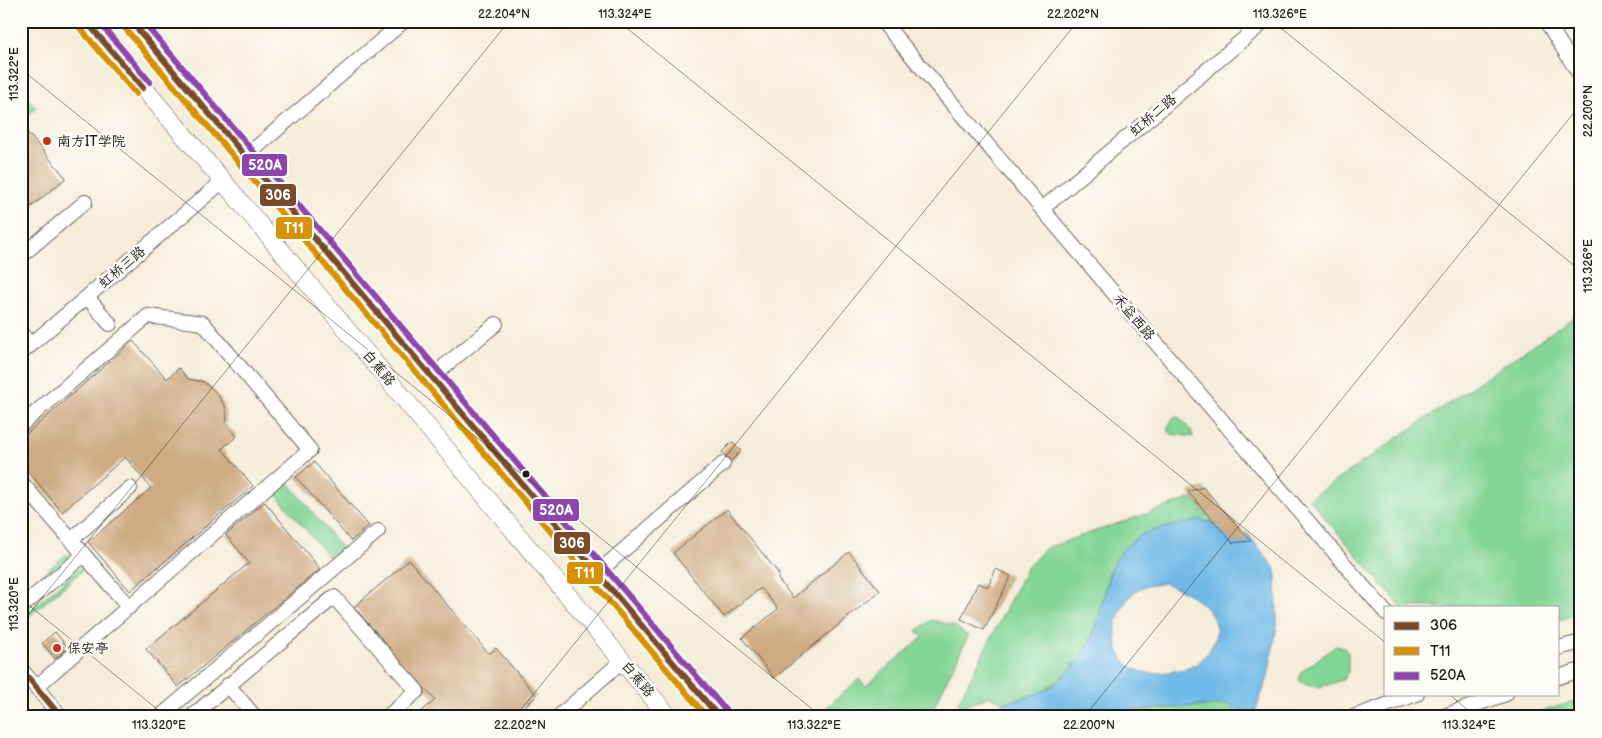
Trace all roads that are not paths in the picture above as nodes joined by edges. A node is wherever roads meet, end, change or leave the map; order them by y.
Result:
1 (86, 21) edge
2 (131, 21) edge
3 (404, 21) edge
4 (882, 21) edge
5 (1265, 21) edge
6 (1546, 21) edge
7 (1581, 77) edge
8 (245, 157) junction
9 (223, 181) junction
10 (85, 202) dead end
11 (1042, 209) junction
12 (21, 256) edge
13 (87, 297) junction
14 (496, 324) dead end
15 (117, 332) junction
16 (21, 334) edge
17 (26, 349) edge
18 (431, 377) junction
19 (21, 425) edge
20 (724, 464) dead end
21 (21, 482) edge
22 (130, 488) dead end
23 (378, 531) dead end
24 (71, 540) junction
25 (84, 555) junction
26 (597, 573) junction
27 (21, 607) edge
28 (129, 607) junction
29 (1384, 611) edge
30 (1581, 642) edge
31 (1560, 647) edge
32 (622, 661) junction
33 (21, 669) edge
34 (1581, 670) edge
35 (1560, 676) edge
36 (228, 685) junction
37 (36, 687) junction
38 (1388, 696) edge
39 (1412, 696) edge
40 (1500, 696) edge
41 (1373, 710) junction
42 (162, 715) dead end
43 (61, 717) edge
44 (191, 717) edge
45 (255, 717) edge
46 (387, 717) edge
47 (558, 717) edge
48 (669, 717) edge
49 (719, 717) edge
50 (1353, 717) edge
51 (1441, 717) edge

1 - 9 main road, 白蕉路
2 - 8 main road
3 - 8 street
4 - 11 street, 禾益西路
5 - 11 street, 虹桥二路
6 - 7 street
8 - 18 main road
9 - 13 street, 虹桥三路
9 - 32 main road, 白蕉路
10 - 12 street
11 - 29 street, 禾益西路
13 - 15 street
13 - 17 street, 虹桥三路
14 - 18 street
15 - 19 street
15 - 28 street
16 - 17 street
18 - 26 main road
20 - 26 street
21 - 24 street
22 - 24 street
23 - 42 street
24 - 25 street
25 - 27 street
25 - 28 street
26 - 49 main road
28 - 37 street
30 - 31 street
32 - 47 street
32 - 48 main road, 白蕉路
33 - 37 street
34 - 35 street
36 - 44 street
36 - 45 street
36 - 46 street
37 - 43 street
38 - 41 street
39 - 41 street
40 - 51 street
41 - 50 street

